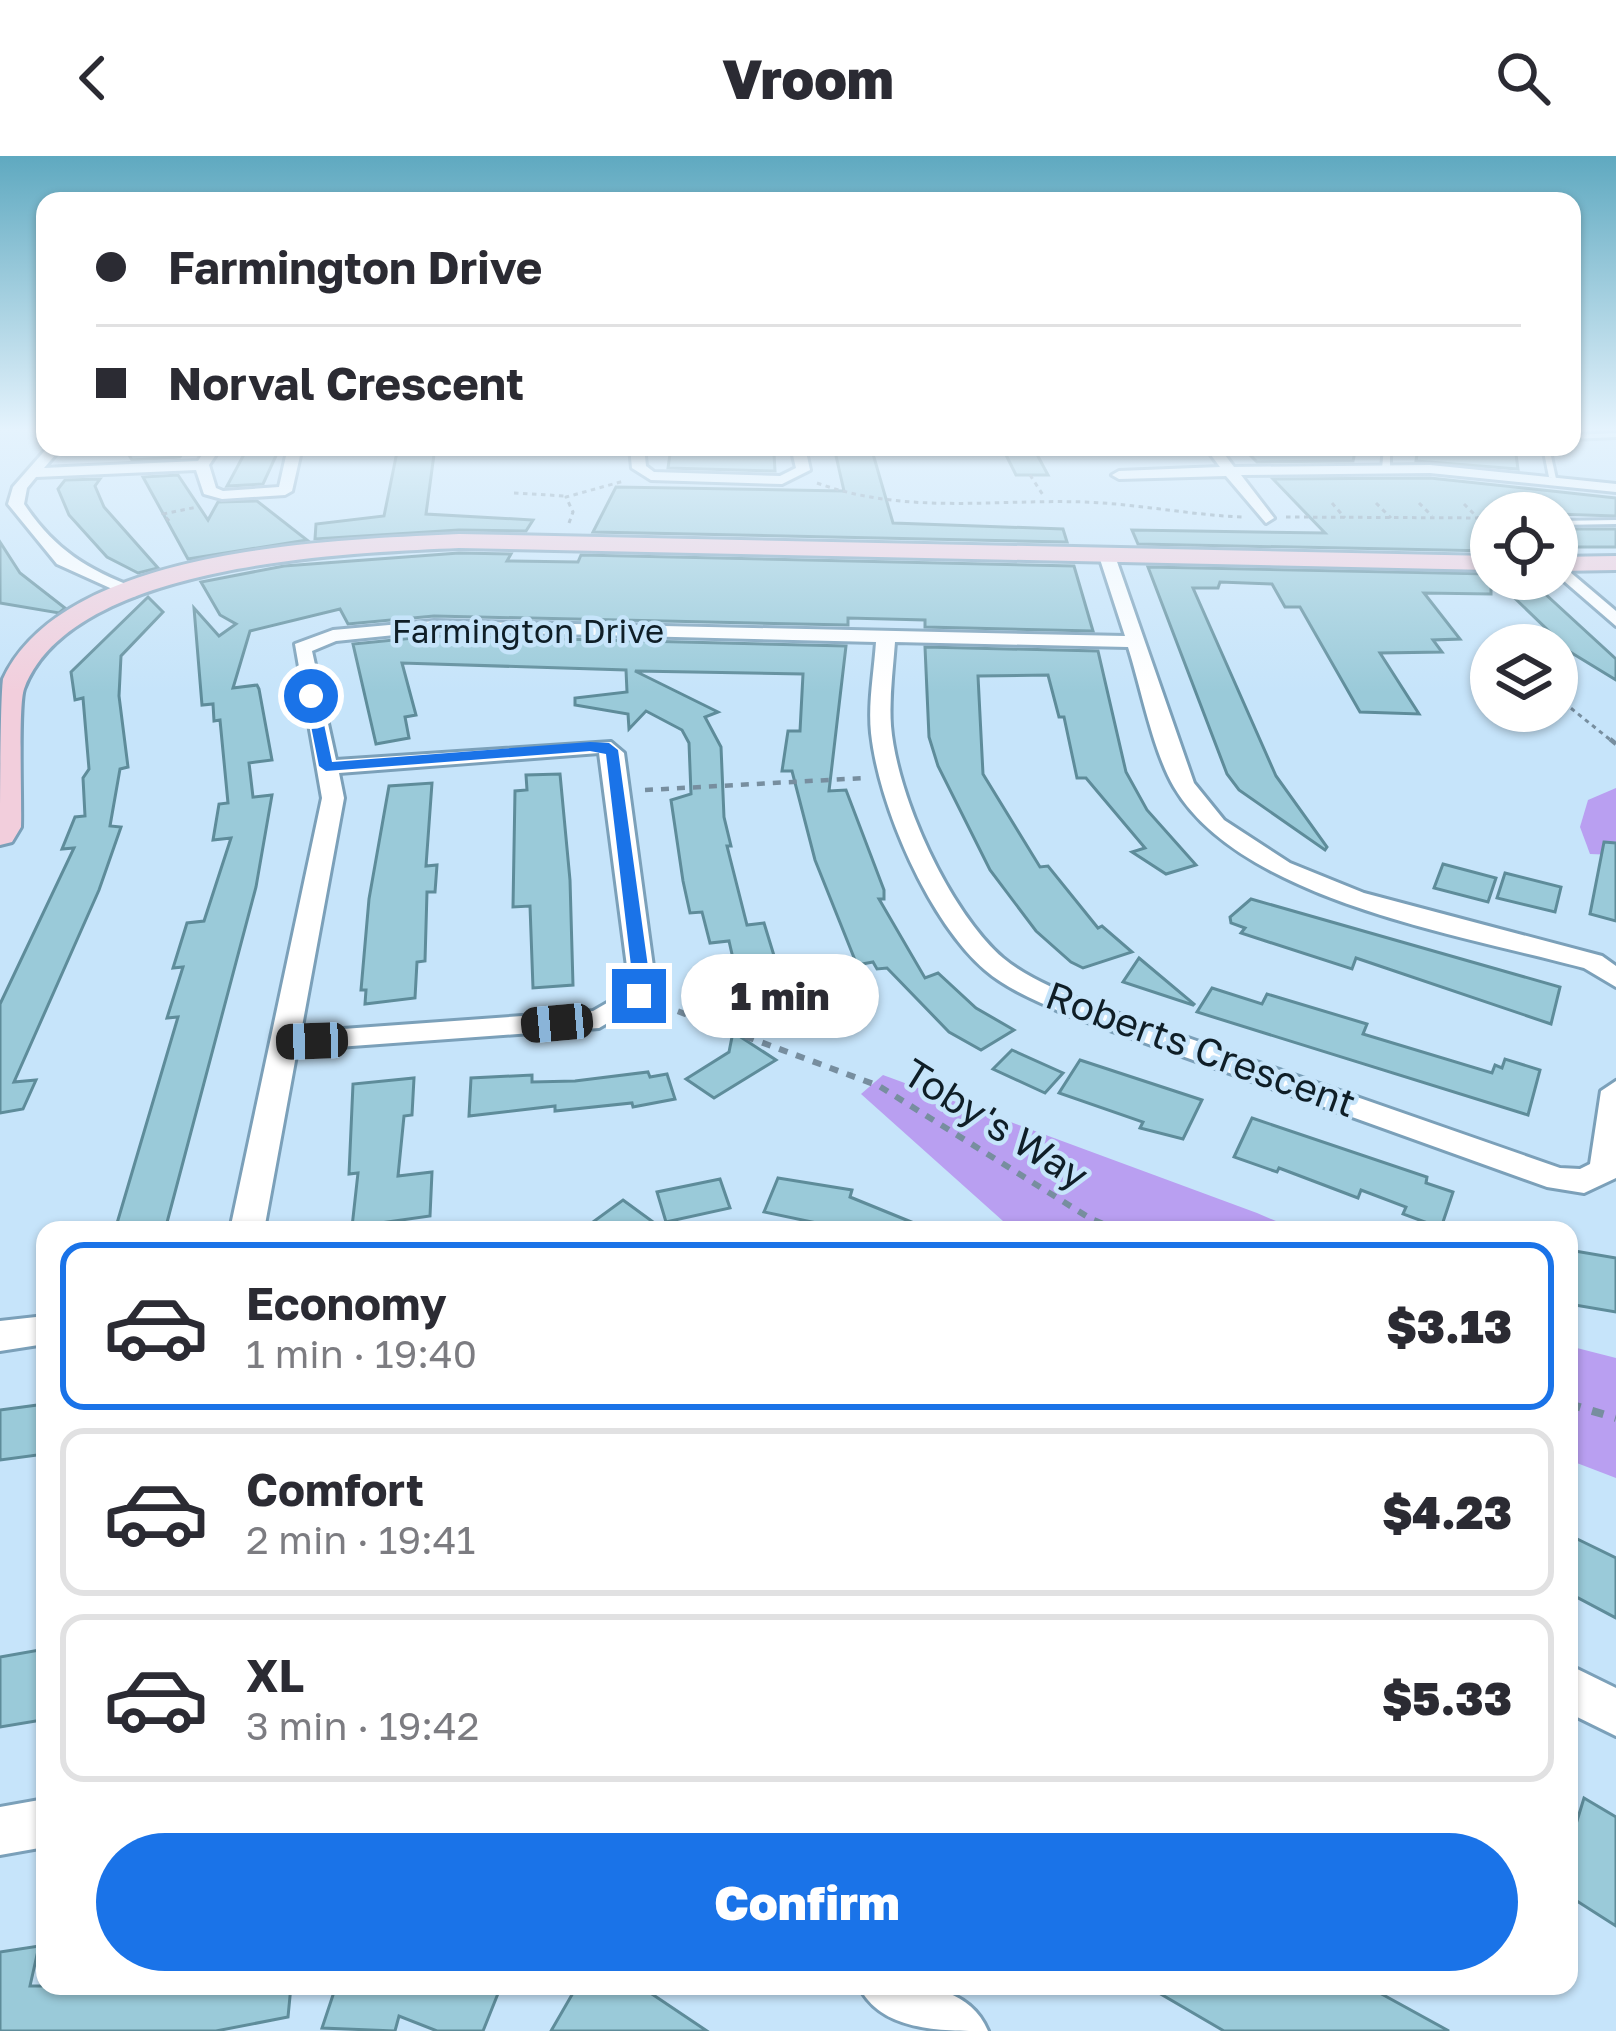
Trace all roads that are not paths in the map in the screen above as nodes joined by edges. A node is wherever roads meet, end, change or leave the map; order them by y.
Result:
1 (19, 518) edge
2 (1616, 522) edge
3 (1578, 523) edge
4 (1107, 556) junction
5 (1470, 563) edge
6 (1616, 563) edge
7 (1578, 564) edge
8 (1578, 585) edge
9 (130, 592) junction
10 (1616, 621) edge
11 (886, 636) junction
12 (1134, 643) junction
13 (326, 766) junction
14 (0, 836) edge
15 (1616, 979) edge
16 (283, 1042) junction
17 (1616, 1091) edge
18 (249, 1221) edge
19 (36, 1331) edge
20 (0, 1336) edge
21 (1578, 1693) edge
22 (1616, 1713) edge
23 (36, 1824) edge
24 (0, 1831) edge
25 (900, 1995) edge
26 (961, 2031) edge

1 - 9 street
2 - 3 lane
4 - 5 street
4 - 9 street
4 - 12 street
6 - 7 street
8 - 10 street
9 - 14 street
11 - 12 street, Farmington Drive
11 - 13 street, Farmington Drive
11 - 17 street, Roberts Crescent
12 - 15 street
13 - 16 street, Farmington Drive
13 - 16 street
16 - 18 street, Farmington Drive
19 - 20 street
21 - 22 street
23 - 24 street
25 - 26 street

